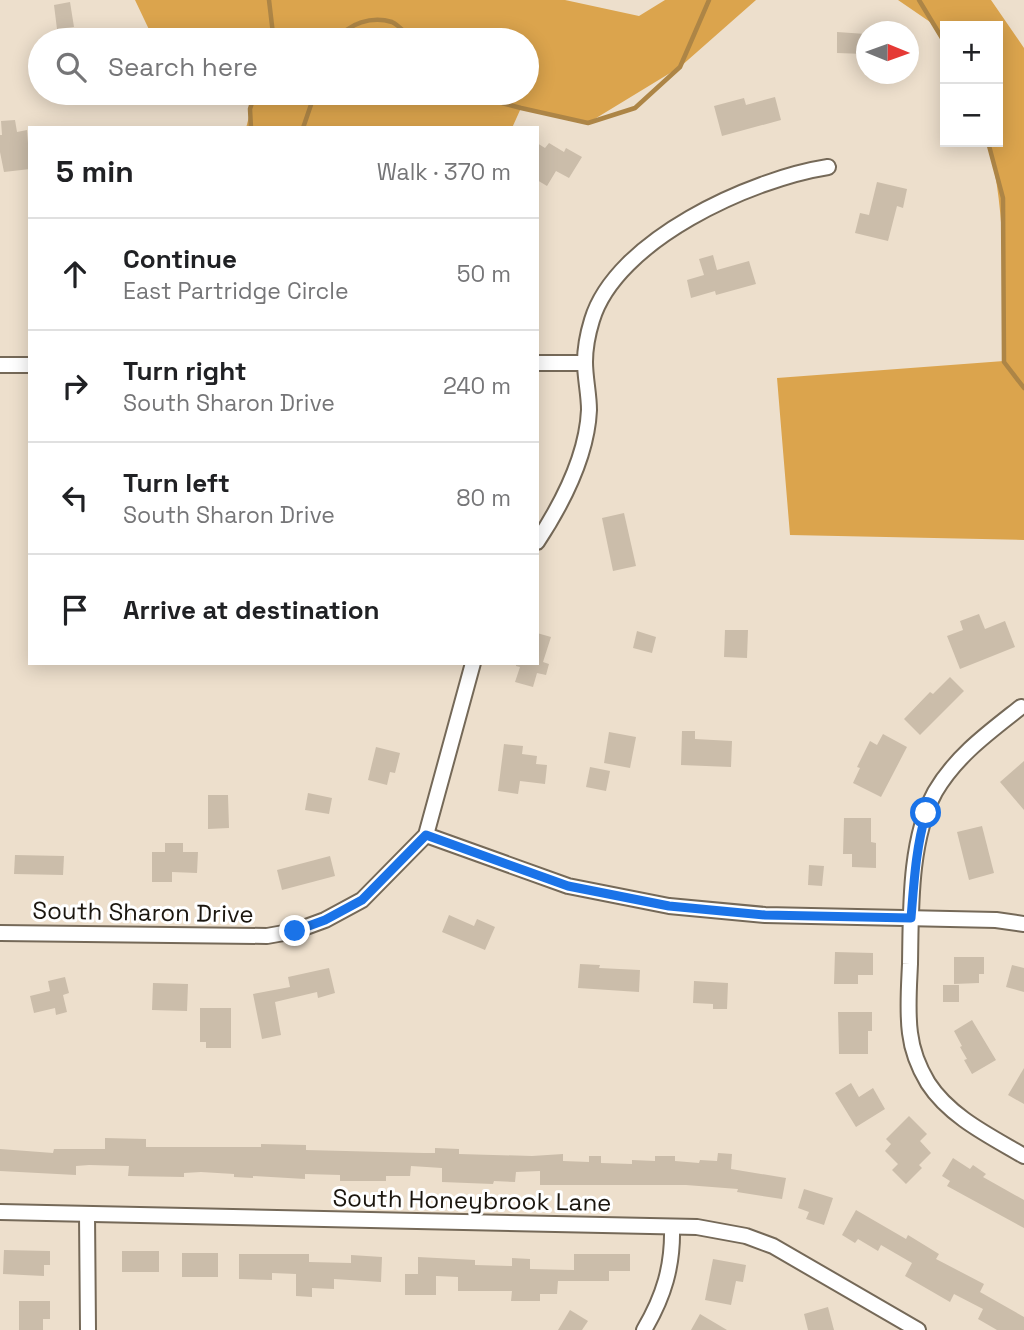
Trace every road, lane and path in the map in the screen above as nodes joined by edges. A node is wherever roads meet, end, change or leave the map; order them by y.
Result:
1 (828, 167) dead end
2 (539, 363) edge
3 (585, 363) junction
4 (0, 365) edge
5 (28, 365) edge
6 (539, 538) edge
7 (473, 665) edge
8 (1021, 707) dead end
9 (426, 835) junction
10 (911, 918) junction
11 (1024, 924) edge
12 (0, 933) edge
13 (1024, 1156) edge
14 (0, 1212) edge
15 (87, 1214) junction
16 (672, 1227) junction
17 (896, 1324) edge
18 (88, 1330) edge
19 (644, 1330) edge
20 (918, 1330) edge

1 - 3 street
2 - 3 street
3 - 6 street
4 - 5 street
7 - 9 street
8 - 10 street
9 - 10 street
9 - 12 street, South Sharon Drive
10 - 11 street
10 - 13 street
14 - 15 street, South Honeybrook Lane
15 - 16 street, South Honeybrook Lane
15 - 18 street
16 - 17 street, South Honeybrook Lane
16 - 19 street
17 - 20 street, South Honeybrook Lane

